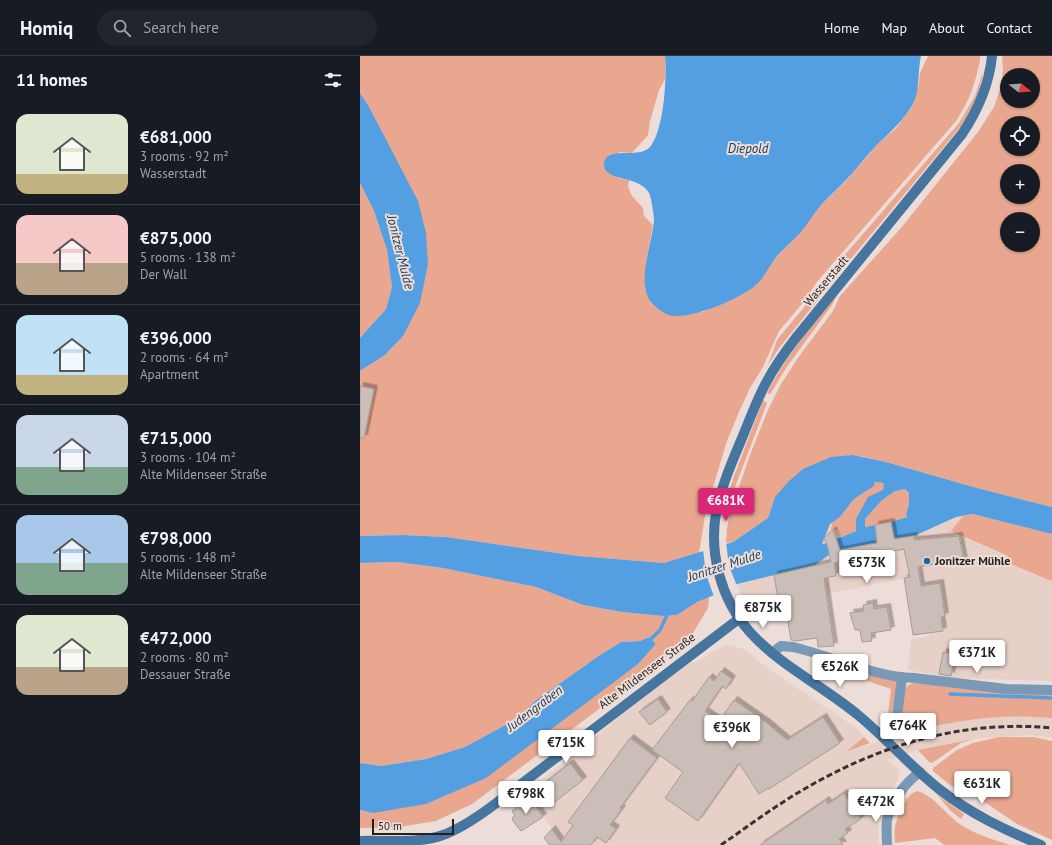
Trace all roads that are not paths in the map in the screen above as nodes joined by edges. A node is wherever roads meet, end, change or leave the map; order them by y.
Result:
1 (992, 56) edge
2 (740, 618) junction
3 (772, 653) junction
4 (902, 678) junction
5 (1052, 690) edge
6 (882, 736) junction
7 (920, 772) junction
8 (360, 840) edge
9 (427, 842) edge
10 (887, 845) edge
11 (1039, 845) edge

1 - 2 main road, Wasserstadt
2 - 3 main road, Wasserstadt
2 - 9 main road, Alte Mildenseer Straße
3 - 4 street
3 - 6 main road, Wasserstadt
4 - 5 street
4 - 6 street
6 - 7 main road, Wasserstadt
7 - 10 street
7 - 11 main road, Wasserstadt
8 - 9 main road, Alte Mildenseer Straße

